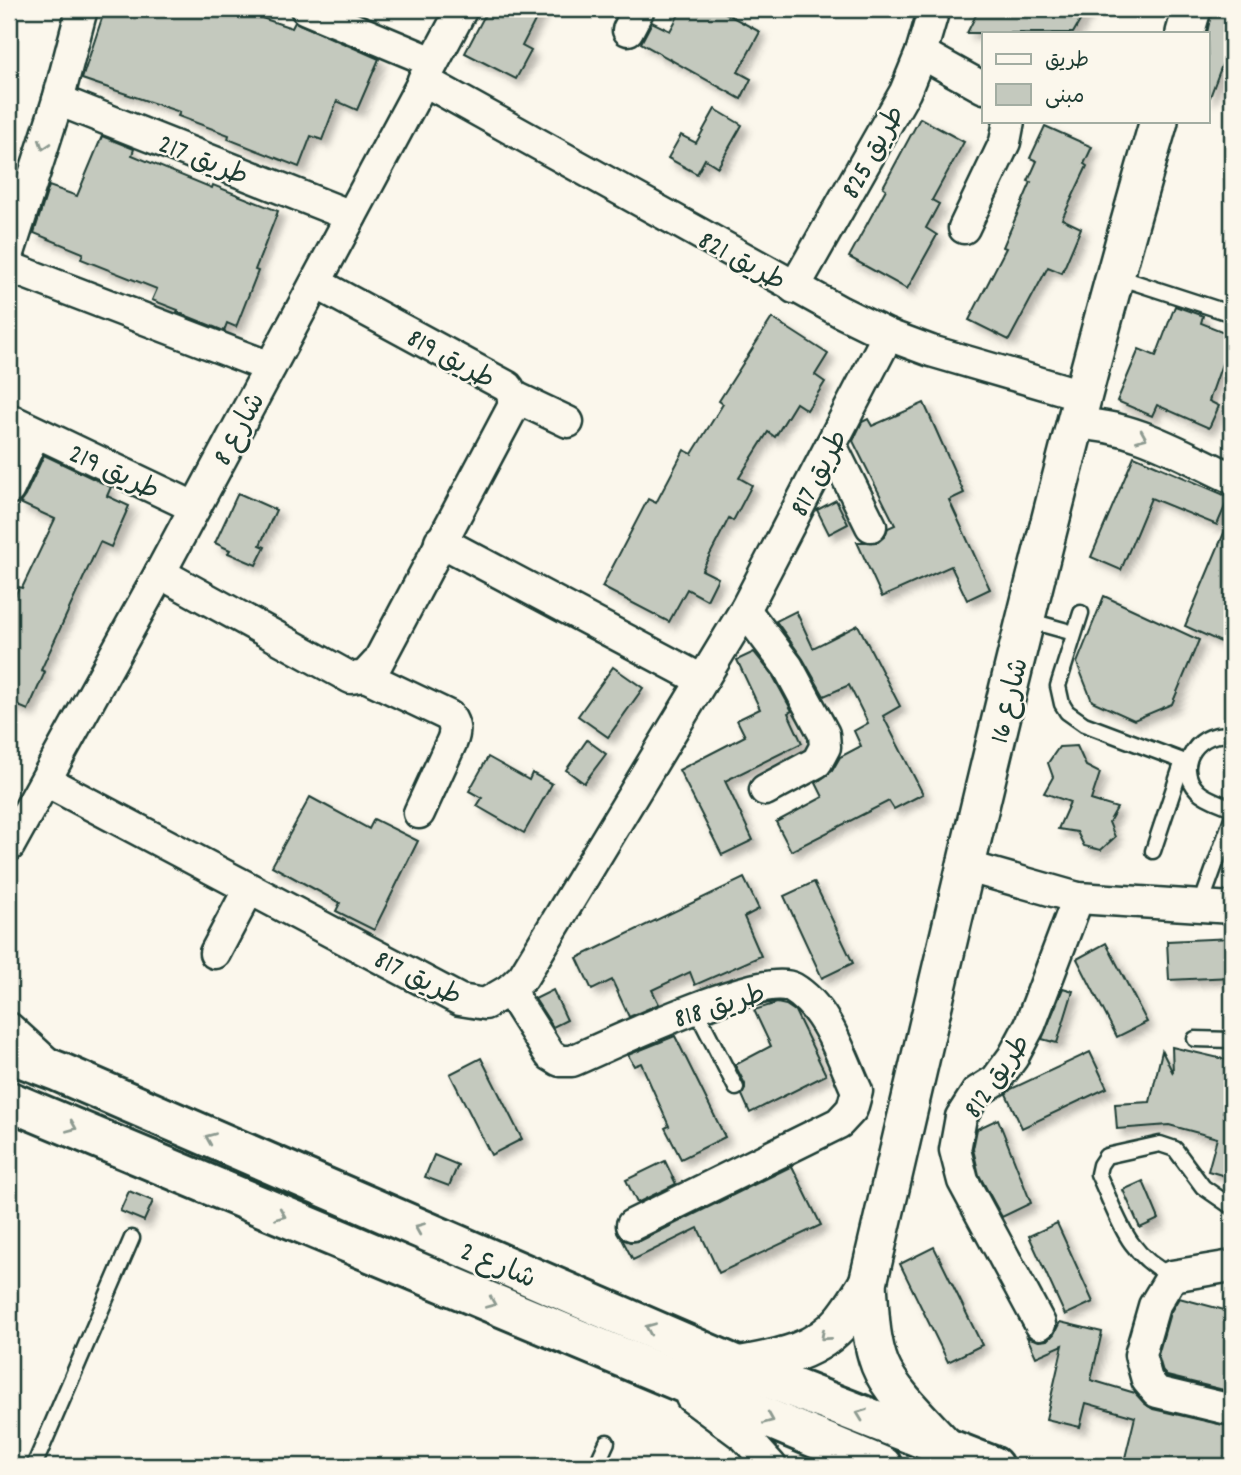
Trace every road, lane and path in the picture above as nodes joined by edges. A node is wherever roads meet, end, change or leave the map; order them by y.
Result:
1 (82, 9) edge
2 (306, 9) edge
3 (462, 9) edge
4 (933, 9) edge
5 (1192, 9) edge
6 (1185, 32) edge
7 (921, 54) junction
8 (428, 71) junction
9 (982, 87) edge
10 (58, 100) junction
11 (1009, 122) edge
12 (1159, 122) edge
13 (351, 216) junction
14 (964, 228) dead end
15 (9, 253) edge
16 (9, 267) edge
17 (1114, 276) junction
18 (316, 283) junction
19 (794, 288) junction
20 (1232, 314) edge
21 (888, 335) junction
22 (270, 367) junction
23 (513, 396) junction
24 (1079, 409) junction
25 (9, 419) edge
26 (568, 422) dead end
27 (35, 432) junction
28 (831, 445) junction
29 (1232, 478) edge
30 (9, 489) edge
31 (194, 507) junction
32 (871, 526) dead end
33 (440, 541) junction
34 (160, 573) junction
35 (745, 610) junction
36 (1081, 613) dead end
37 (1027, 620) junction
38 (1074, 633) junction
39 (365, 676) junction
40 (702, 680) junction
41 (1232, 736) edge
42 (1186, 762) junction
43 (46, 781) junction
44 (765, 790) dead end
45 (1232, 808) edge
46 (419, 813) dead end
47 (1232, 818) edge
48 (9, 846) edge
49 (1153, 851) dead end
50 (965, 866) junction
51 (249, 889) junction
52 (1078, 898) junction
53 (1200, 907) junction
54 (1232, 908) edge
55 (215, 953) dead end
56 (509, 990) junction
57 (695, 1007) junction
58 (9, 1028) edge
59 (1195, 1039) dead end
60 (1232, 1040) edge
61 (9, 1053) edge
62 (59, 1072) junction
63 (736, 1088) dead end
64 (9, 1101) edge
65 (1232, 1207) edge
66 (632, 1225) dead end
67 (132, 1238) dead end
68 (1232, 1266) edge
69 (1172, 1276) junction
70 (868, 1283) junction
71 (1041, 1324) dead end
72 (737, 1366) junction
73 (660, 1374) junction
74 (1232, 1410) edge
75 (607, 1442) dead end
76 (946, 1447) junction
77 (34, 1466) edge
78 (596, 1466) edge
79 (771, 1466) edge
80 (882, 1466) edge
81 (993, 1466) edge

1 - 10 street
2 - 8 street, طريق 821
3 - 8 street, شارع 8
4 - 7 street, طريق 825
5 - 6 street
7 - 9 street
7 - 19 street, طريق 825
8 - 13 street, شارع 8
8 - 19 street, طريق 821
10 - 13 street, طريق 217
10 -> 15 street
11 - 14 street
12 - 17 street, شارع 16
13 - 18 street, شارع 8
16 - 22 street
17 - 20 lane
17 - 24 street, شارع 16
18 - 22 street, شارع 8
18 - 23 street, طريق 819
19 - 21 street, طريق 821
21 - 24 street, طريق 821
21 - 28 street, طريق 817
22 - 31 street, شارع 8
23 - 26 street
23 - 33 street, طريق 819
24 -> 29 street, طريق 821
24 - 37 street, شارع 16
25 - 27 street, طريق 219
27 - 30 street, طريق 219
27 - 31 street, طريق 219
28 - 32 street
28 - 35 street, طريق 817
31 - 34 street, شارع 8
33 - 39 street, طريق 819
33 - 40 street
34 - 39 street
34 - 43 street, شارع 8
35 - 40 street, طريق 817
35 - 44 street
36 - 38 lane
37 - 38 lane
37 - 50 street, شارع 16
38 - 42 lane
39 - 46 street
40 - 56 street, طريق 817
41 - 42 lane
42 - 45 lane
42 - 49 lane
43 - 48 street, شارع 8
43 - 51 street, طريق 817
47 - 53 lane
50 - 52 street
50 - 70 street, شارع 16
51 - 55 street
51 - 56 street, طريق 817
52 - 53 street
52 - 71 street, طريق 812
53 - 54 street
56 - 57 street, طريق 818
57 - 63 lane
57 - 66 street, طريق 818
58 - 62 street
59 - 60 lane
61 - 62 main road, شارع 2
72 -> 62 main road, شارع 2
64 -> 73 main road, شارع 2
65 - 69 lane
67 - 77 lane
68 - 69 street
69 - 74 street
70 -> 72 street, شارع 16
70 - 76 street, شارع 16
76 -> 72 main road, شارع 2
73 - 79 street
73 -> 80 main road, شارع 2
75 - 78 lane
76 - 81 main road, شارع 2

